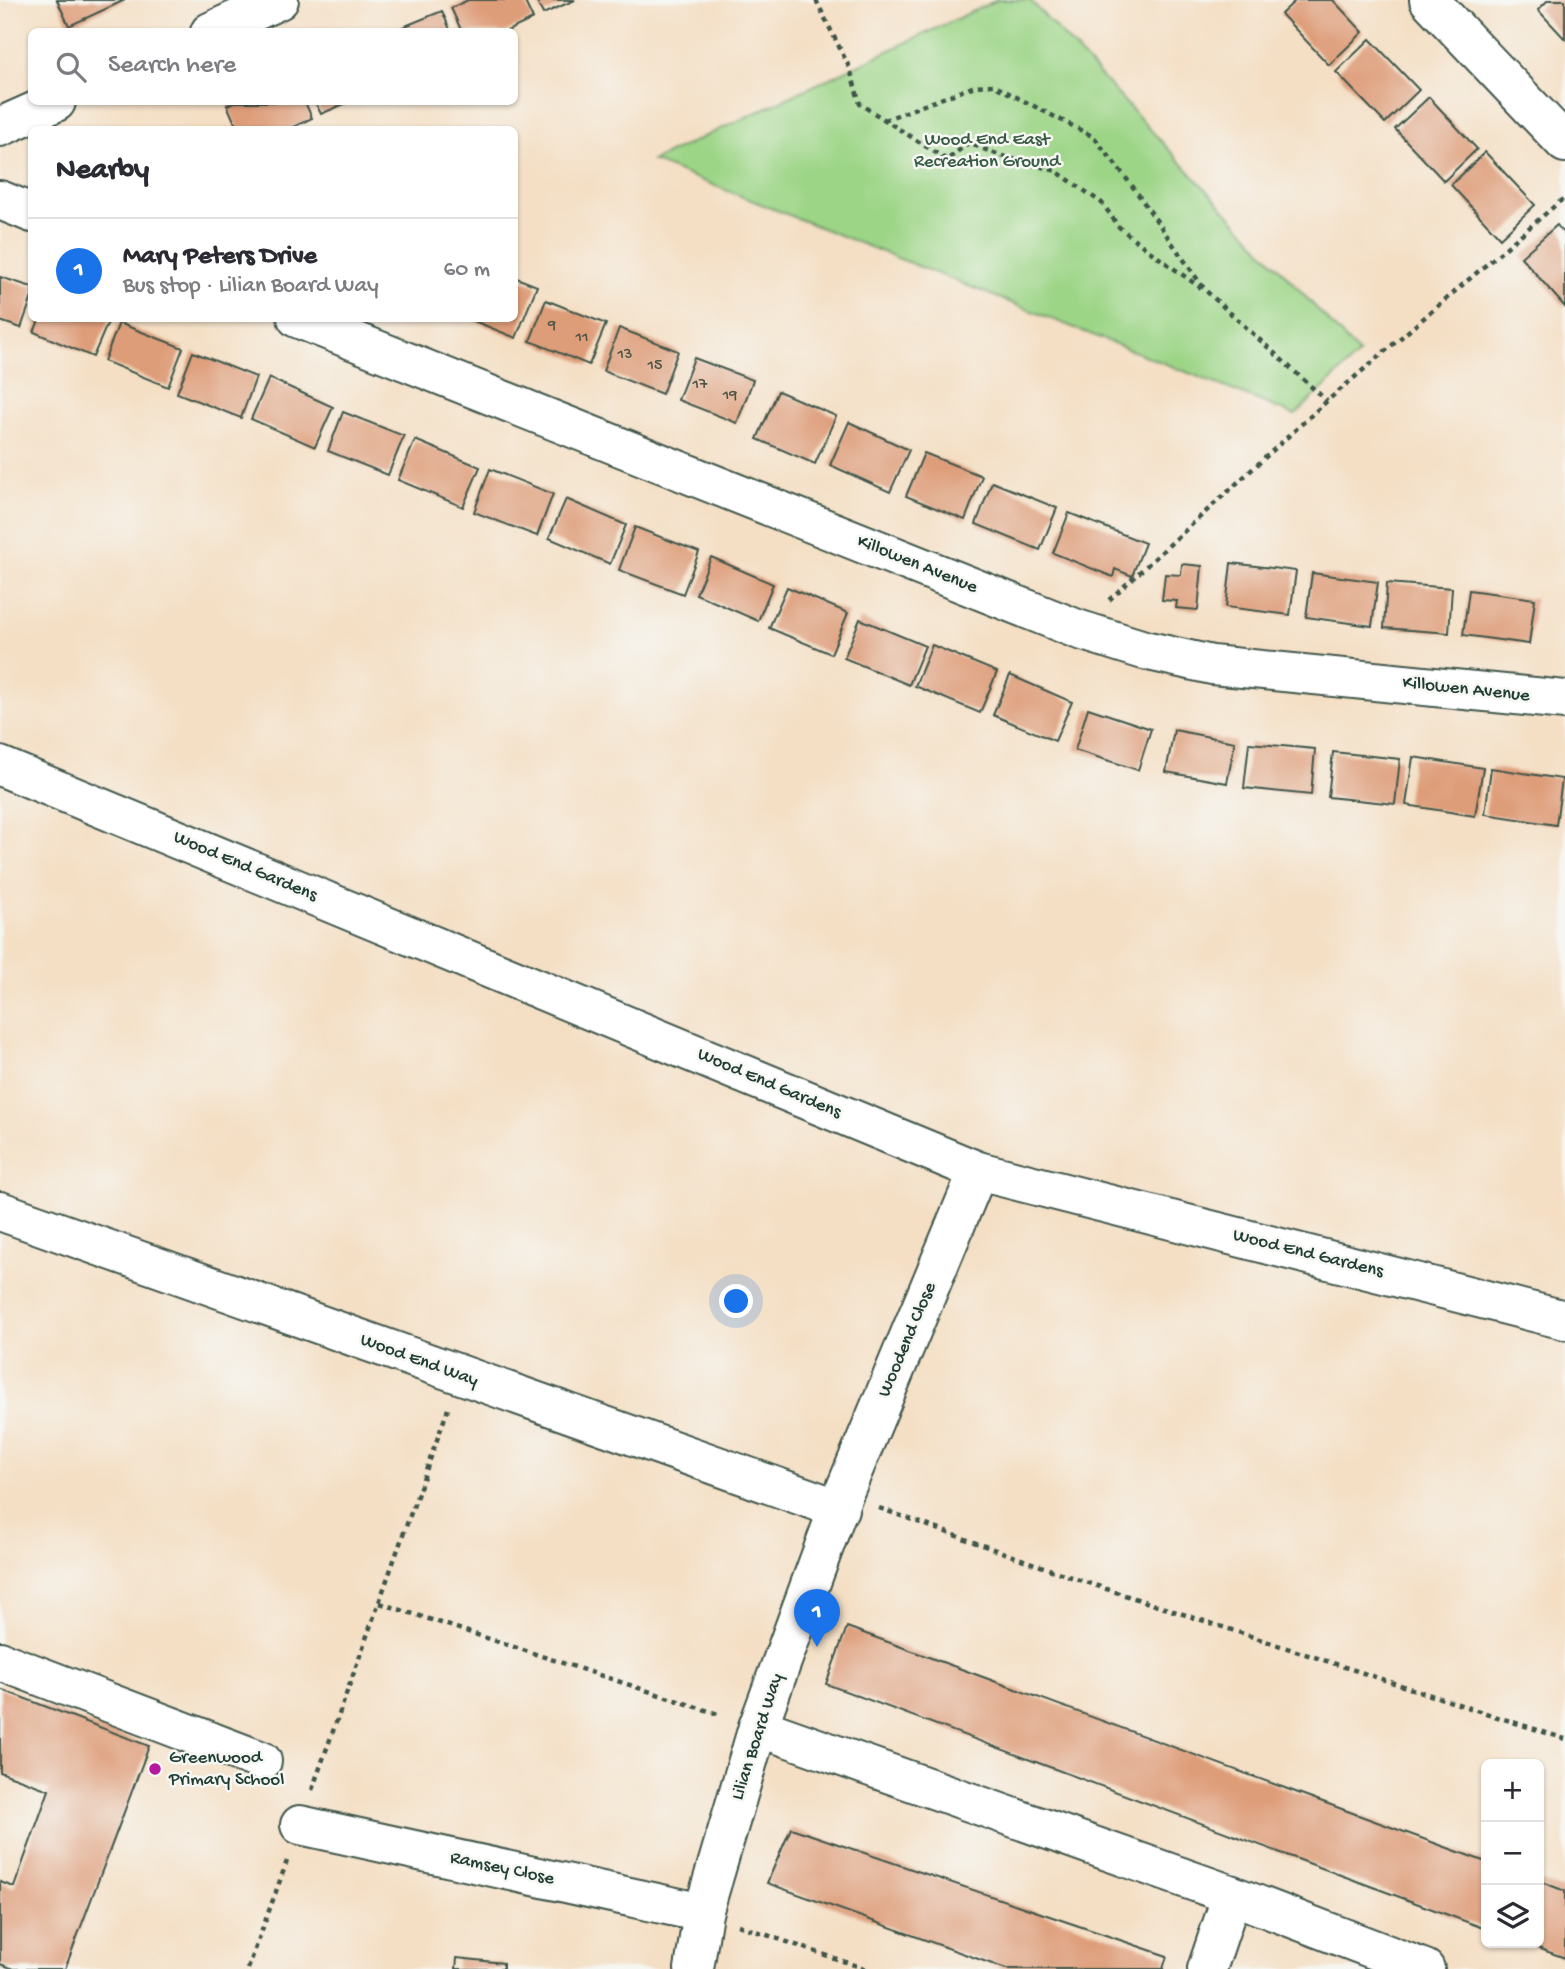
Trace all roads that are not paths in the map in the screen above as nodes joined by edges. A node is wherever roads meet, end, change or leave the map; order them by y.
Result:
1 (279, 0) edge
2 (1429, 0) edge
3 (219, 28) edge
4 (49, 105) edge
5 (0, 127) edge
6 (1565, 143) edge
7 (0, 200) edge
8 (28, 211) edge
9 (307, 322) edge
10 (1565, 700) edge
11 (0, 766) edge
12 (978, 1171) junction
13 (0, 1211) edge
14 (1565, 1320) edge
15 (841, 1502) junction
16 (0, 1661) edge
17 (758, 1727) junction
18 (262, 1761) dead end
19 (300, 1825) road end
20 (1232, 1895) junction
21 (703, 1913) junction
22 (694, 1969) edge
23 (1207, 1969) edge
24 (1425, 1969) edge

1 - 3 street
2 - 6 street
4 - 5 street
7 - 8 street
9 - 10 street, Killowen Avenue
11 - 12 street, Wood End Gardens
12 - 14 street, Wood End Gardens
12 - 15 street, Woodend Close
13 - 15 street, Wood End Way
15 - 17 street, Lilian Board Way
16 - 18 street
17 - 20 street
17 - 21 street, Lilian Board Way
19 - 21 street, Ramsey Close
20 - 23 street
20 - 24 street
21 - 22 street, Lilian Board Way

